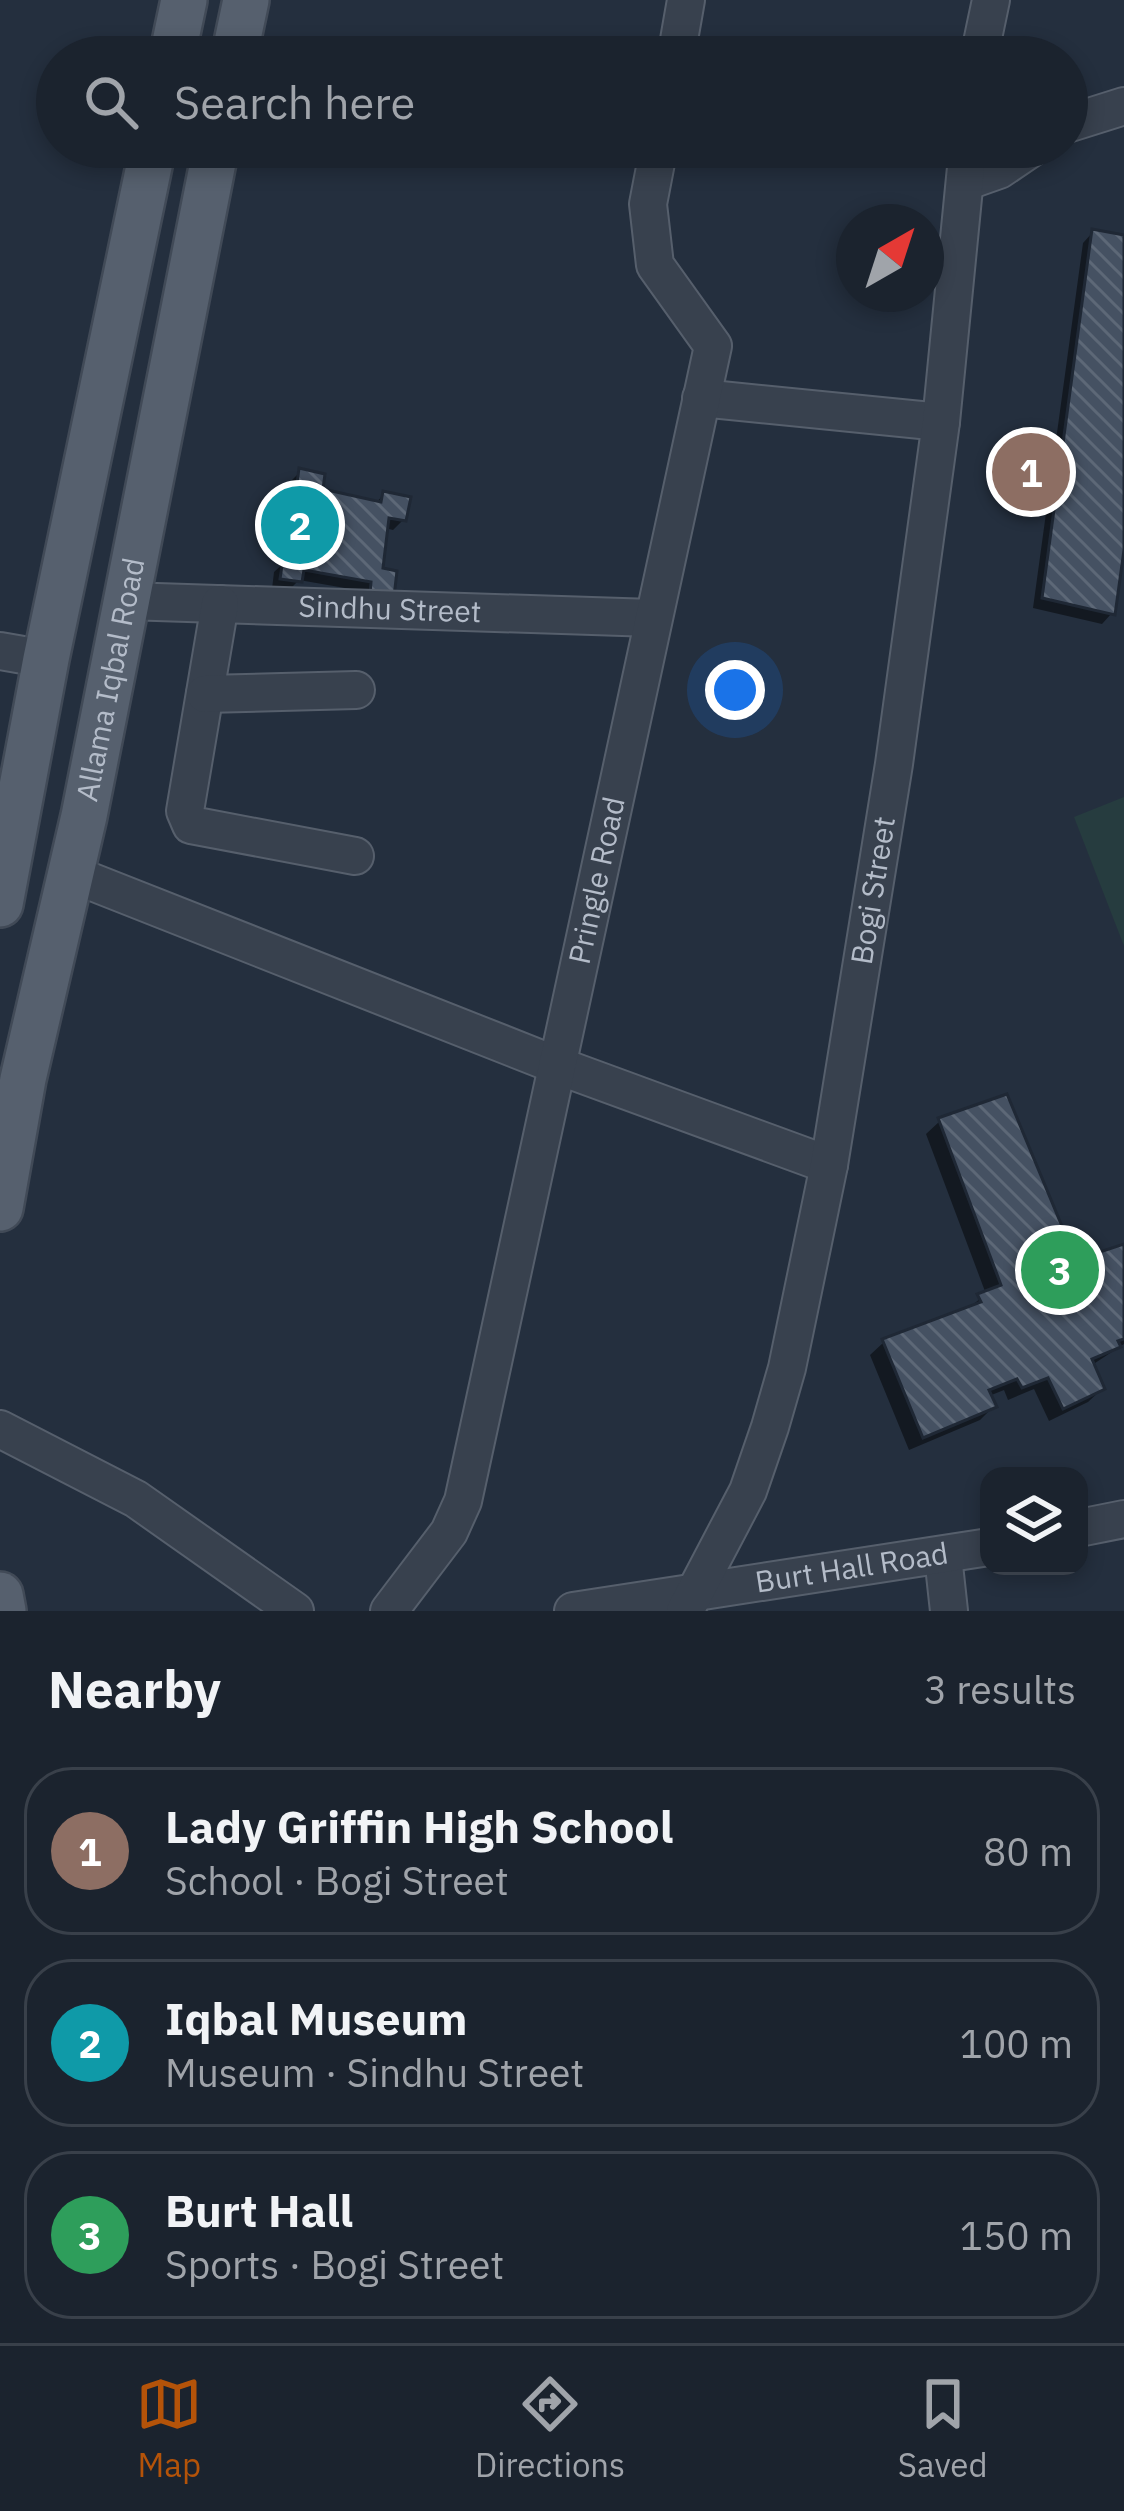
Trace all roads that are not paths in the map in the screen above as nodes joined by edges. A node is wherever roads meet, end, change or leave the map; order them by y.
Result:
1 (184, 0) edge
2 (245, 0) edge
3 (686, 0) edge
4 (991, 0) edge
5 (176, 36) edge
6 (238, 36) edge
7 (680, 36) edge
8 (983, 36) edge
9 (1124, 106) edge
10 (1088, 117) edge
11 (149, 168) edge
12 (212, 168) edge
13 (655, 168) edge
14 (966, 168) edge
15 (701, 398) junction
16 (941, 422) junction
17 (126, 602) junction
18 (220, 604) junction
19 (653, 618) junction
20 (0, 651) edge
21 (46, 659) junction
22 (356, 689) dead end
23 (205, 694) junction
24 (355, 856) dead end
25 (72, 874) junction
26 (0, 904) edge
27 (556, 1065) junction
28 (829, 1166) junction
29 (0, 1208) edge
30 (0, 1429) edge
31 (1124, 1519) edge
32 (1088, 1526) edge
33 (980, 1548) edge
34 (944, 1556) junction
35 (0, 1595) edge
36 (689, 1600) edge
37 (2, 1611) edge
38 (295, 1611) edge
39 (389, 1611) edge
40 (573, 1611) edge
41 (949, 1611) edge

1 - 5 main road
2 - 6 main road
3 - 7 street
4 - 8 street
9 - 10 street
11 - 21 main road
12 - 17 main road, Allama Iqbal Road
13 - 15 street, Pringle Road
14 - 16 street, Bogi Street
15 - 16 street
15 - 19 street, Pringle Road
16 - 28 street, Bogi Street
17 - 18 street, Sindhu Street
17 - 25 main road, Allama Iqbal Road
18 - 19 street, Sindhu Street
18 - 23 street
19 - 27 street, Pringle Road
20 - 21 street
21 - 26 main road
22 - 23 street
23 - 24 street
25 - 27 street
25 - 29 main road, Allama Iqbal Road
27 - 28 street
27 - 39 street, Pringle Road
28 - 36 street, Bogi Street
30 - 38 street
31 - 32 street
33 - 34 street, Burt Hall Road
34 - 36 street, Burt Hall Road
34 - 41 street
35 - 37 main road
36 - 40 street, Burt Hall Road

